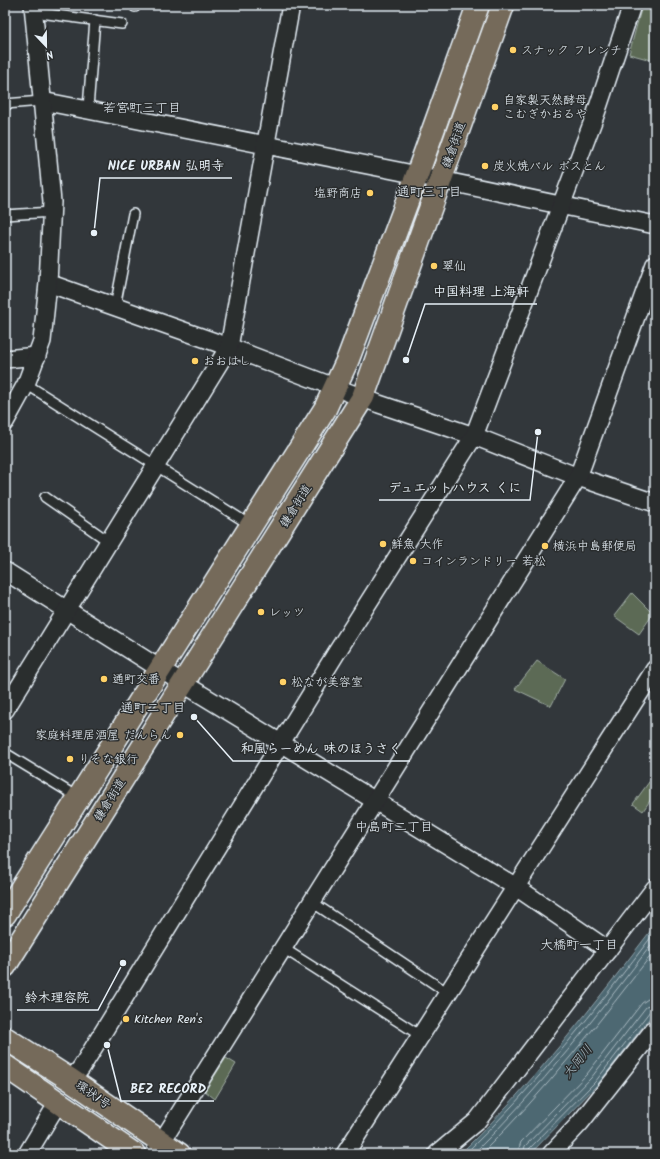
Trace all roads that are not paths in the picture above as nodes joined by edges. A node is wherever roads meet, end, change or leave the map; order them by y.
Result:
1 (292, 5) edge
2 (478, 5) edge
3 (503, 5) edge
4 (632, 5) edge
5 (33, 8) edge
6 (95, 20) junction
7 (122, 24) dead end
8 (42, 101) junction
9 (5, 104) edge
10 (88, 108) junction
11 (266, 145) junction
12 (417, 175) junction
13 (442, 180) junction
14 (562, 205) junction
15 (52, 212) junction
16 (133, 214) dead end
17 (5, 215) edge
18 (655, 225) edge
19 (655, 264) edge
20 (48, 283) junction
21 (115, 307) junction
22 (230, 347) junction
23 (37, 356) junction
24 (5, 359) edge
25 (26, 384) junction
26 (336, 387) junction
27 (364, 397) junction
28 (5, 422) edge
29 (474, 436) junction
30 (156, 465) junction
31 (578, 477) junction
32 (45, 497) dead end
33 (655, 504) edge
34 (252, 526) junction
35 (108, 541) junction
36 (5, 572) edge
37 (66, 610) junction
38 (161, 669) junction
39 (655, 669) edge
40 (184, 684) junction
41 (5, 710) edge
42 (281, 742) junction
43 (5, 753) edge
44 (79, 798) junction
45 (375, 802) junction
46 (516, 888) junction
47 (655, 888) edge
48 (312, 902) junction
49 (5, 914) edge
50 (283, 948) junction
51 (608, 950) junction
52 (5, 966) edge
53 (448, 993) junction
54 (655, 1028) edge
55 (420, 1036) junction
56 (5, 1038) edge
57 (5, 1066) edge
58 (71, 1080) junction
59 (59, 1101) junction
60 (165, 1150) edge
61 (27, 1154) edge
62 (134, 1154) edge
63 (345, 1154) edge
64 (437, 1154) edge
65 (551, 1154) edge

1 - 11 street
2 - 12 main road, 鎌倉街道
3 - 13 main road, 鎌倉街道
4 - 14 street
5 - 6 lane
5 - 8 street
6 - 7 lane
6 - 10 lane
8 - 9 lane
8 - 10 street
8 - 15 street
10 - 11 street
11 - 12 street
11 - 22 street
12 - 13 street
12 - 26 main road, 鎌倉街道
13 - 14 street
13 - 27 main road, 鎌倉街道
14 - 18 street
14 - 29 street
15 - 17 lane
15 - 20 street
16 - 21 lane
19 - 31 street
20 - 21 street
20 - 23 street
21 - 22 street
22 - 26 street
22 - 30 street
23 - 24 street
23 - 25 street
25 - 28 street
25 - 30 lane
26 - 27 street
26 - 34 main road, 鎌倉街道
27 - 29 street
27 - 40 main road, 鎌倉街道
29 - 31 street
29 - 42 street
30 - 34 lane
30 - 35 street
31 - 33 street
31 - 45 street
32 - 35 lane
34 - 38 main road, 鎌倉街道
35 - 37 street
36 - 37 street
37 - 38 street
37 - 41 street
38 - 40 street
38 - 44 main road, 鎌倉街道
39 - 46 street
40 - 42 street
40 - 52 main road, 鎌倉街道
42 - 45 street
42 - 58 street
43 - 44 lane
44 - 49 main road, 鎌倉街道
45 - 46 street
45 - 48 street
46 - 51 street
46 - 53 street
47 - 51 street
48 - 50 street
48 - 53 lane
50 - 55 lane
50 - 60 street
51 - 64 street
53 - 55 street
54 - 65 street
55 - 63 street
56 - 58 main road, 環状1号
57 - 59 main road, 環状1号
58 - 60 main road, 環状1号
59 - 61 street
59 - 62 main road, 環状1号

